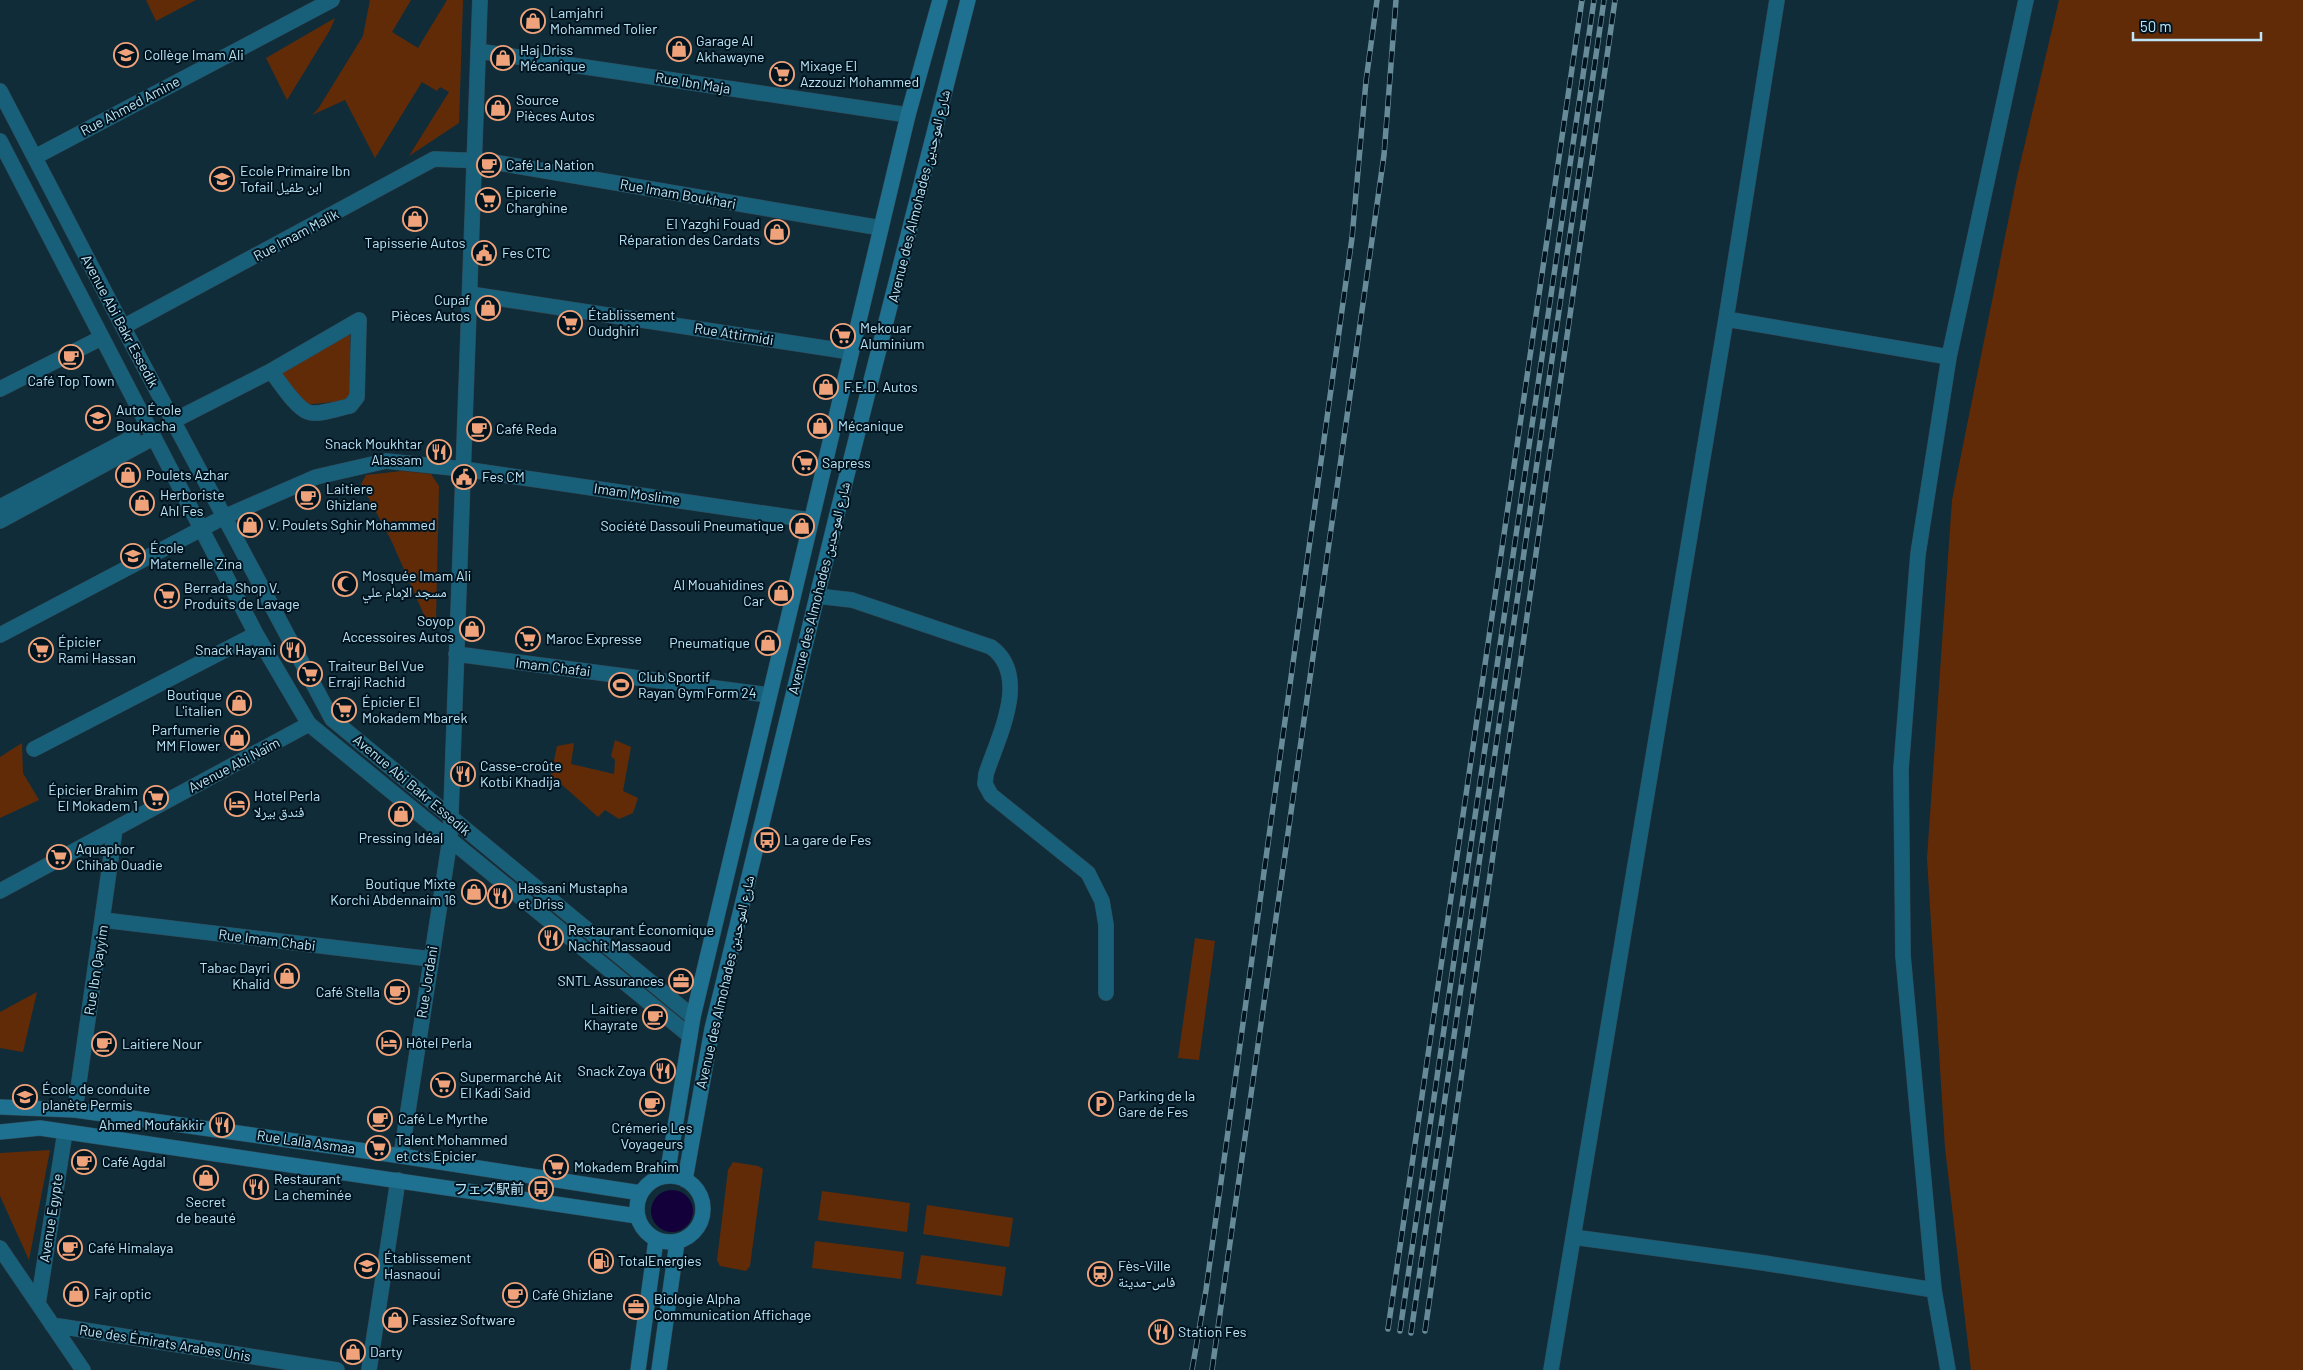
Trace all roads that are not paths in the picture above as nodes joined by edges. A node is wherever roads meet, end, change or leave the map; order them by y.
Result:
1 (332, 0) edge
2 (480, 0) edge
3 (940, 0) edge
4 (968, 0) edge
5 (1777, 0) edge
6 (2026, 0) edge
7 (478, 51) junction
8 (0, 91) edge
9 (908, 115) junction
10 (0, 142) edge
11 (35, 157) junction
12 (474, 160) junction
13 (6, 170) edge
14 (881, 228) junction
15 (470, 294) junction
16 (1726, 319) junction
17 (123, 328) junction
18 (102, 338) junction
19 (851, 352) junction
20 (1949, 357) junction
21 (272, 371) junction
22 (0, 390) edge
23 (173, 422) junction
24 (150, 433) junction
25 (463, 469) junction
26 (0, 507) edge
27 (224, 517) junction
28 (810, 520) junction
29 (0, 521) edge
30 (201, 530) junction
31 (817, 596) junction
32 (256, 634) junction
33 (0, 635) edge
34 (456, 654) junction
35 (770, 695) junction
36 (310, 724) junction
37 (34, 749) dead end
38 (451, 817) junction
39 (115, 829) junction
40 (450, 839) junction
41 (0, 891) edge
42 (103, 920) junction
43 (431, 959) junction
44 (1106, 993) dead end
45 (693, 1017) junction
46 (690, 1036) junction
47 (0, 1107) edge
48 (75, 1110) junction
49 (0, 1132) edge
50 (64, 1132) junction
51 (401, 1156) junction
52 (667, 1176) junction
53 (398, 1180) junction
54 (685, 1180) junction
55 (641, 1193) junction
56 (637, 1216) junction
57 (1573, 1237) junction
58 (656, 1240) junction
59 (677, 1242) junction
60 (0, 1248) edge
61 (1934, 1290) junction
62 (38, 1304) junction
63 (52, 1325) junction
64 (83, 1370) edge
65 (338, 1370) edge
66 (369, 1370) edge
67 (638, 1370) edge
68 (659, 1370) edge
69 (1551, 1370) edge
70 (1948, 1370) edge

1 - 11 street, Rue Ahmed Amine
2 - 7 street, Rue Jordani
3 - 9 street, Avenue des Almohades شارع الموحدين
4 - 31 street, Avenue des Almohades شارع الموحدين
5 - 16 street
6 - 20 street
7 - 9 street, Rue Ibn Maja
7 - 12 street, Rue Jordani
8 - 11 street, Avenue Abi Bakr Essedik
9 - 14 street, Avenue des Almohades شارع الموحدين
10 - 13 street, Avenue Abi Bakr Essedik
11 - 17 street, Avenue Abi Bakr Essedik
12 - 14 street, Rue Imam Boukhari
12 - 15 street, Rue Jordani
12 - 17 street, Rue Imam Malik
13 - 18 street, Avenue Abi Bakr Essedik
14 - 19 street, Avenue des Almohades شارع الموحدين
15 - 19 street, Rue Attirmidi
15 - 25 street, Rue Jordani
16 - 20 street
16 - 57 street
17 - 23 street, Avenue Abi Bakr Essedik
18 - 22 street
18 - 24 street, Avenue Abi Bakr Essedik
19 - 28 street, Avenue des Almohades شارع الموحدين
20 - 61 street
21 - 21 street
21 - 23 street
23 - 27 street, Avenue Abi Bakr Essedik
24 - 26 street
24 - 29 street
24 - 30 street, Avenue Abi Bakr Essedik
25 - 27 street, Imam Moslime
25 - 28 street, Imam Moslime
25 - 34 street, Rue Jordani
27 - 30 street, Imam Moslime
27 - 38 street, Avenue Abi Bakr Essedik
28 - 35 street, Avenue des Almohades شارع الموحدين
30 - 32 street, Avenue Abi Bakr Essedik
30 - 33 street, Imam Moslime
31 - 44 street
31 - 54 street, Avenue des Almohades شارع الموحدين
32 - 36 street, Avenue Abi Bakr Essedik
32 - 37 street
34 - 35 street, Imam Chafai
34 - 38 street, Rue Jordani
35 - 45 street, Avenue des Almohades شارع الموحدين
36 - 39 street, Avenue Abi Naïm
36 - 40 street, Avenue Abi Bakr Essedik
38 - 40 street, Rue Jordani
38 - 45 street, Avenue Abi Bakr Essedik
39 - 41 street, Avenue Abi Naïm
39 - 42 street, Rue Ibn Qayyim
40 - 43 street, Rue Jordani
40 - 46 street, Avenue Abi Bakr Essedik
42 - 43 street, Rue Imam Chabi
42 - 48 street, Rue Ibn Qayyim
43 - 51 street, Rue Jordani
45 - 46 street, Avenue des Almohades شارع الموحدين
46 - 52 street, Avenue des Almohades شارع الموحدين
47 - 48 street, Rue Lalla Asmaa
48 - 51 street, Rue Lalla Asmaa
49 - 50 street, Rue Lalla Asmaa
50 - 53 street, Rue Lalla Asmaa
50 - 62 street, Avenue Egypte
51 - 55 street, Rue Lalla Asmaa
52 - 54 street
52 - 55 street
53 - 56 street, Rue Lalla Asmaa
53 - 66 street
54 - 59 street
55 - 56 street
56 - 58 street
57 - 61 street
57 - 69 street
58 - 59 street
58 - 67 street
59 - 68 street
60 - 62 street
61 - 70 street
62 - 63 street
63 - 64 street
63 - 65 street, Rue des Émirats Arabes Unis

